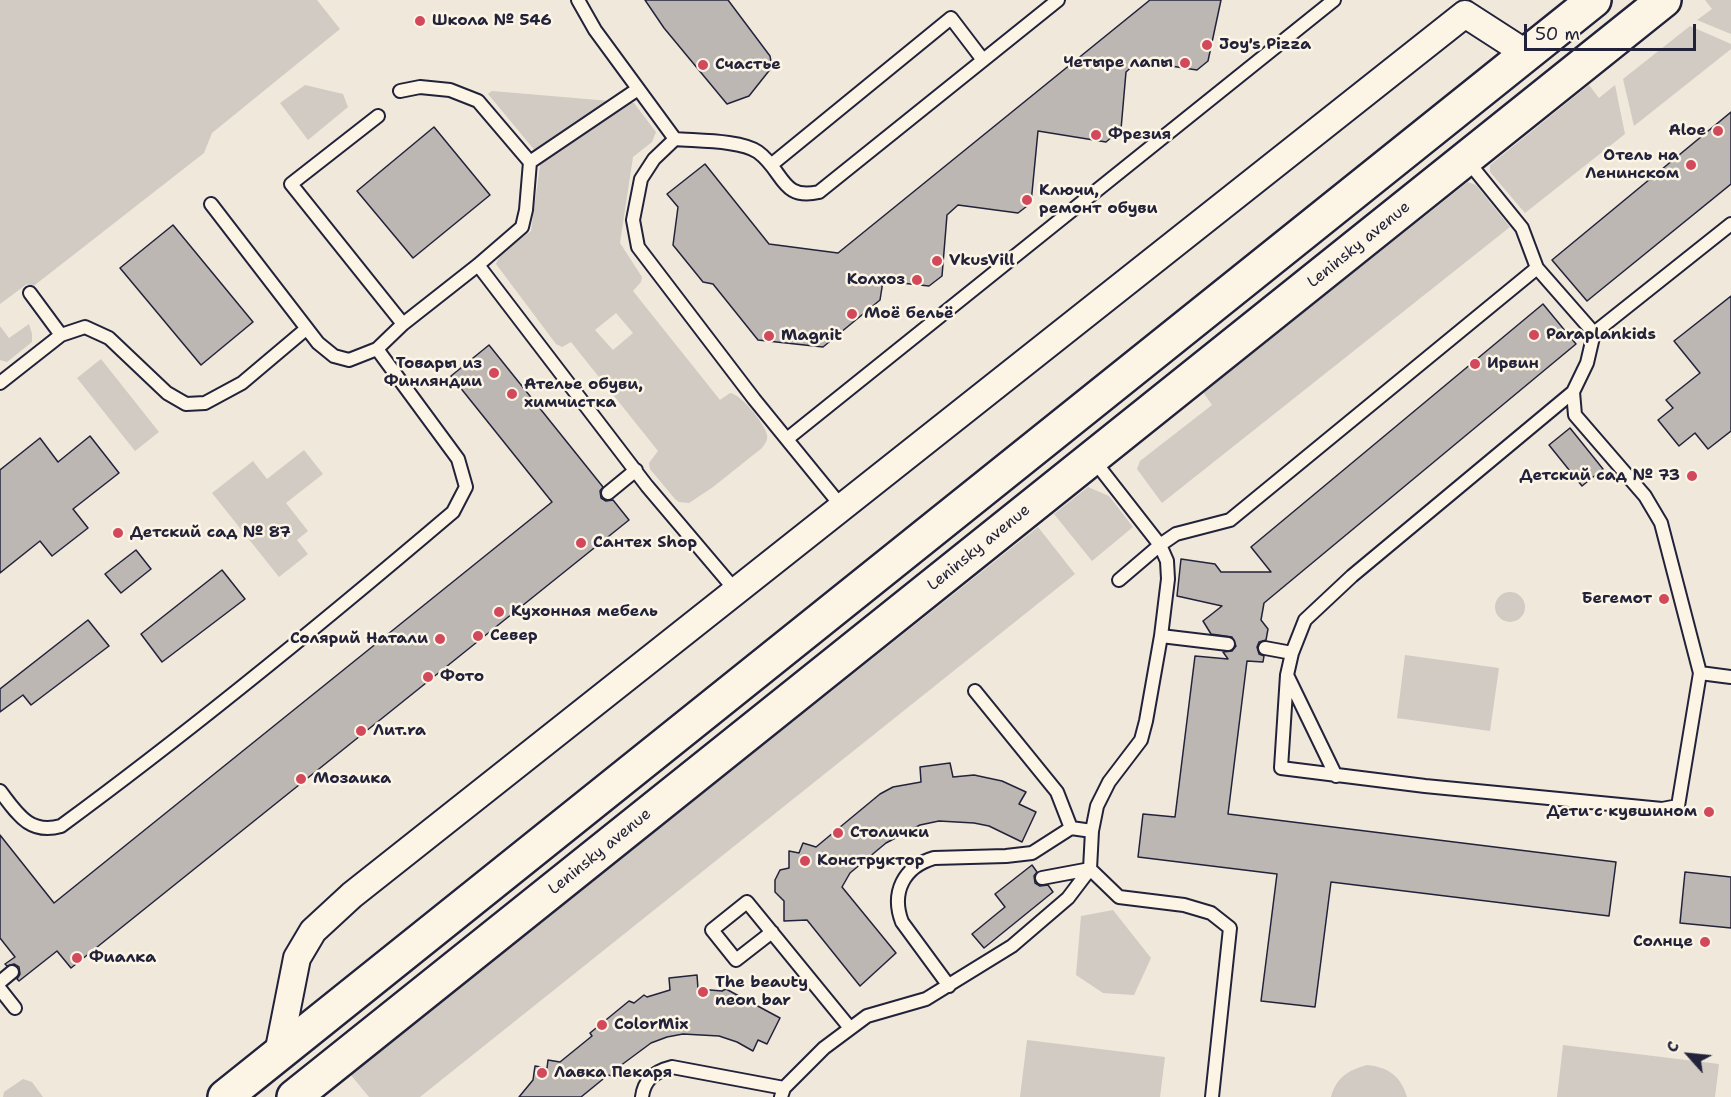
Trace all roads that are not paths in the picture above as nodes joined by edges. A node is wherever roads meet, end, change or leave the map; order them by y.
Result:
1 (578, 0) edge
2 (1058, 0) edge
3 (1334, 0) edge
4 (1594, 0) edge
5 (1664, 0) edge
6 (1527, 54) junction
7 (983, 60) junction
8 (638, 89) junction
9 (400, 91) dead end
10 (378, 116) dead end
11 (675, 139) junction
12 (1466, 159) junction
13 (530, 162) junction
14 (771, 165) junction
15 (211, 204) dead end
16 (1731, 225) edge
17 (478, 265) junction
18 (1537, 268) junction
19 (30, 293) dead end
20 (403, 324) junction
21 (306, 329) junction
22 (1594, 333) junction
23 (61, 335) junction
24 (377, 349) junction
25 (0, 383) edge
26 (1573, 393) junction
27 (787, 439) junction
28 (1092, 458) junction
29 (636, 470) junction
30 (608, 494) dead end
31 (842, 507) junction
32 (1160, 545) junction
33 (1119, 580) dead end
34 (736, 591) junction
35 (1161, 636) junction
36 (1228, 644) dead end
37 (1265, 648) dead end
38 (1292, 653) junction
39 (1700, 673) junction
40 (1287, 675) junction
41 (1731, 676) edge
42 (975, 691) dead end
43 (1336, 776) junction
44 (0, 791) edge
45 (1071, 828) junction
46 (1092, 831) junction
47 (1090, 869) junction
48 (1042, 878) dead end
49 (772, 932) junction
50 (12, 972) dead end
51 (0, 982) edge
52 (949, 986) junction
53 (0, 989) edge
54 (15, 1008) dead end
55 (850, 1028) junction
56 (278, 1054) junction
57 (782, 1092) edge
58 (225, 1097) edge
59 (294, 1097) edge
60 (642, 1097) edge
61 (1212, 1097) edge

1 - 8 lane
2 - 7 lane
3 - 27 lane
4 - 6 main road
5 - 12 main road, Leninsky avenue
6 - 31 street
6 - 56 main road
7 - 14 lane
7 - 14 lane
8 - 11 lane
8 - 13 lane
9 - 13 lane
10 - 20 lane
11 - 14 lane
11 - 27 lane
12 - 18 lane
12 - 28 main road, Leninsky avenue
13 - 17 lane
15 - 21 lane
16 - 22 lane
17 - 20 lane
17 - 29 lane
18 - 22 lane
18 - 32 lane
19 - 23 lane
20 - 24 lane
21 - 23 lane
21 - 24 lane
22 - 26 lane
23 - 25 lane
24 - 44 lane
26 - 38 lane
26 - 39 lane
27 - 31 lane
28 - 32 lane
28 - 59 main road, Leninsky avenue
29 - 30 lane
29 - 34 lane
31 - 34 street
32 - 33 lane
32 - 35 lane
34 - 56 street
35 - 36 lane
35 - 46 lane
37 - 38 lane
38 - 40 lane
39 - 41 lane
39 - 43 lane
40 - 43 lane
40 - 43 lane
42 - 45 lane
45 - 46 lane
45 - 52 lane
46 - 47 lane
47 - 48 lane
47 - 52 lane
47 - 61 lane
49 - 49 lane
49 - 55 lane
50 - 51 lane
52 - 55 lane
53 - 54 lane
55 - 57 lane
56 - 58 main road
57 - 60 lane

